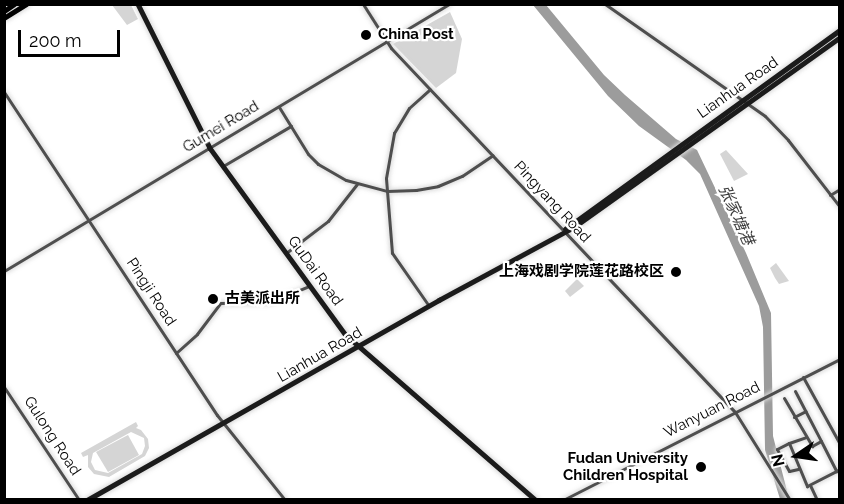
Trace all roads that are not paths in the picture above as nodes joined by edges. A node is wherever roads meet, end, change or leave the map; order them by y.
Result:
1 (14, 4) edge
2 (26, 4) edge
3 (138, 4) edge
4 (363, 4) edge
5 (449, 4) edge
6 (605, 4) edge
7 (4, 11) edge
8 (4, 18) edge
9 (840, 30) edge
10 (840, 37) edge
11 (387, 42) junction
12 (430, 89) junction
13 (4, 92) edge
14 (742, 99) junction
15 (748, 103) junction
16 (279, 106) junction
17 (291, 126) junction
18 (210, 148) junction
19 (493, 155) junction
20 (223, 166) junction
21 (357, 184) junction
22 (840, 189) edge
23 (387, 191) junction
24 (830, 195) junction
25 (840, 207) edge
26 (90, 220) junction
27 (564, 231) junction
28 (286, 253) junction
29 (4, 271) edge
30 (310, 285) junction
31 (429, 306) junction
32 (358, 348) junction
33 (176, 352) junction
34 (840, 359) edge
35 (803, 377) junction
36 (4, 387) edge
37 (795, 391) dead end
38 (784, 398) dead end
39 (806, 411) junction
40 (735, 412) junction
41 (794, 417) junction
42 (223, 424) junction
43 (806, 437) junction
44 (821, 441) junction
45 (789, 443) junction
46 (840, 444) edge
47 (798, 469) junction
48 (838, 470) edge
49 (810, 485) junction
50 (79, 500) edge
51 (87, 500) edge
52 (285, 500) edge
53 (536, 500) edge
54 (563, 500) edge
55 (790, 500) edge
56 (817, 500) edge

1 - 7 highway
2 - 8 main road
3 - 18 main road, GuDai Road
4 - 11 street, Pingyang Road
5 - 11 street, Gumei Road
6 - 14 street
9 - 14 main road, Lianhua Road
10 - 15 main road, Lianhua Road
11 - 12 street, Pingyang Road
11 - 16 street, Gumei Road
12 - 19 street, Pingyang Road
12 - 23 street
13 - 26 street, Pingji Road
14 - 15 street
14 - 27 main road, Lianhua Road
15 - 24 street
15 - 27 main road, Lianhua Road
16 - 17 street
16 - 18 street, Gumei Road
17 - 20 street
17 - 21 street
18 - 20 main road, GuDai Road
18 - 26 street, Gumei Road
19 - 23 street
19 - 27 street, Pingyang Road
20 - 28 main road, GuDai Road
21 - 23 street
21 - 28 street
22 - 24 street
23 - 31 street
24 - 25 street
26 - 29 street, Gumei Road
26 - 33 street, Pingji Road
27 - 31 main road, Lianhua Road
27 - 40 street, Pingyang Road
28 - 30 main road, GuDai Road
30 - 32 main road, GuDai Road
30 - 33 street
31 - 32 main road, Lianhua Road
32 - 42 main road, Lianhua Road
32 - 53 main road, GuDai Road
33 - 42 street, Pingji Road
34 - 35 street, Wanyuan Road
35 - 40 street, Wanyuan Road
35 - 46 street
36 - 50 street, Gulong Road
37 - 39 street
38 - 41 street
39 - 41 street
39 - 44 street
40 - 54 street, Wanyuan Road
40 - 55 street, Pingyang Road
41 - 43 street
42 - 51 main road, Lianhua Road
42 - 52 street, Pingji Road
43 - 44 street
43 - 45 street
44 - 48 street
45 - 47 street
45 - 47 street
47 - 49 street
48 - 49 street
49 - 56 street

